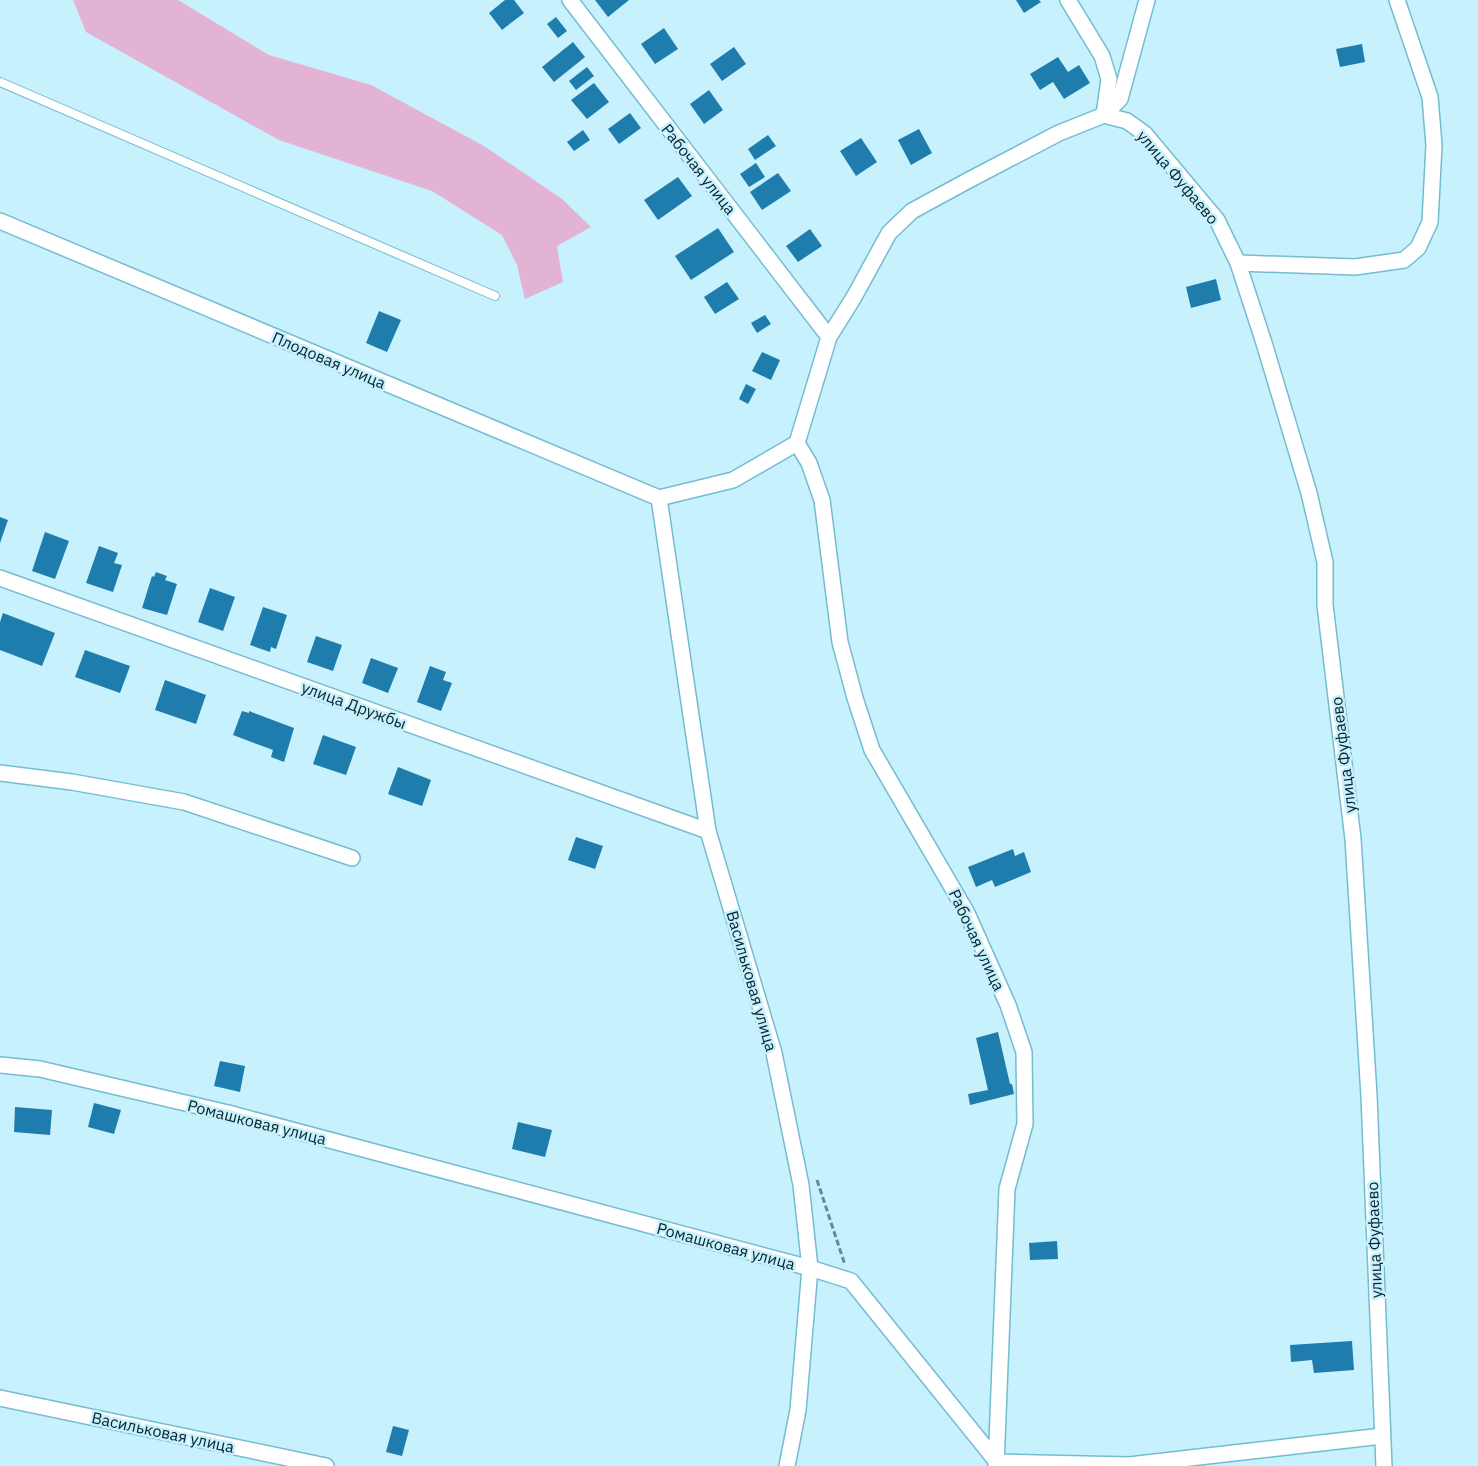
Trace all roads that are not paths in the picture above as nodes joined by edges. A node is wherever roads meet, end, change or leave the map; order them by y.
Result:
1 (570, 0) edge
2 (1068, 0) edge
3 (1147, 0) edge
4 (1397, 0) edge
5 (0, 82) edge
6 (1104, 115) junction
7 (0, 221) edge
8 (1238, 263) junction
9 (495, 296) dead end
10 (829, 337) junction
11 (797, 443) junction
12 (659, 498) junction
13 (0, 578) edge
14 (0, 774) edge
15 (708, 831) junction
16 (352, 858) dead end
17 (0, 1065) edge
18 (810, 1268) junction
19 (0, 1398) edge
20 (1382, 1436) junction
21 (996, 1464) edge
22 (1130, 1465) edge
23 (326, 1466) edge
24 (787, 1466) edge
25 (1384, 1466) edge

1 - 10 street, Рабочая улица
2 - 6 street
3 - 6 street
4 - 8 street
5 - 9 lane
6 - 8 street, улица Фуфаево
6 - 10 street
7 - 12 street, Плодовая улица
8 - 20 street, улица Фуфаево
10 - 11 street
11 - 12 street
11 - 21 street, Рабочая улица
12 - 15 street, Васильковая улица
13 - 15 street, улица Дружбы
14 - 16 street
15 - 18 street, Васильковая улица
17 - 18 street, Ромашковая улица
18 - 21 street, Ромашковая улица
18 - 24 street, Васильковая улица
19 - 23 street, Васильковая улица
20 - 22 street
20 - 25 street, улица Фуфаево
21 - 22 street

